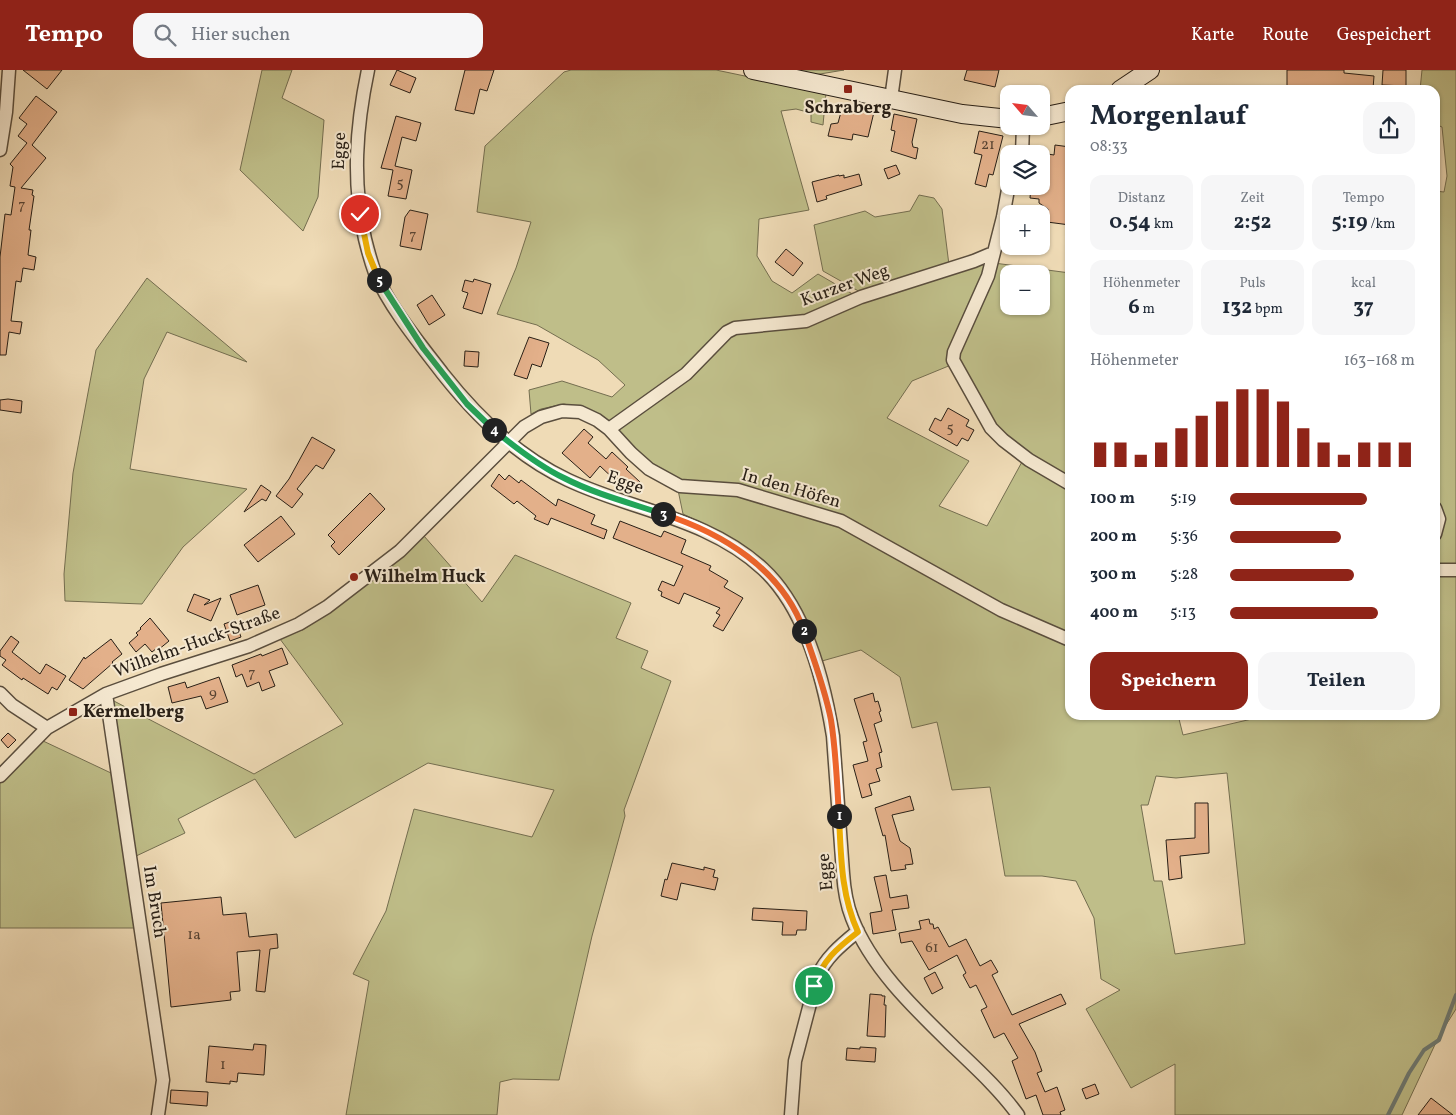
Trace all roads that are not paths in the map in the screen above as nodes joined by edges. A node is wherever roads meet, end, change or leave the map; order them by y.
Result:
1 (9, 70) edge
2 (368, 70) edge
3 (753, 70) edge
4 (895, 70) edge
5 (1150, 70) edge
6 (1128, 85) edge
7 (891, 99) junction
8 (1000, 118) edge
9 (0, 150) edge
10 (1007, 195) edge
11 (993, 253) junction
12 (609, 429) junction
13 (508, 442) junction
14 (1065, 481) edge
15 (1440, 570) edge
16 (1456, 570) edge
17 (1065, 638) edge
18 (0, 693) edge
19 (106, 694) junction
20 (47, 728) junction
21 (0, 776) edge
22 (858, 932) junction
23 (158, 1115) edge
24 (791, 1115) edge
25 (1018, 1115) edge

1 - 9 street
2 - 13 street, Egge
3 - 7 main road
4 - 7 street
5 - 6 main road
7 - 8 main road
10 - 11 street
11 - 12 street, Kurzer Weg
11 - 14 street
12 - 13 street, In den Höfen
12 - 17 street, In den Höfen
13 - 19 street, Wilhelm-Huck-Straße
13 - 22 street, Egge
15 - 16 street
18 - 20 street
19 - 20 street, Wilhelm-Huck-Straße
19 - 23 street, Im Bruch
20 - 21 street, Wilhelm-Huck-Straße
22 - 24 street
22 - 25 street, Egge

